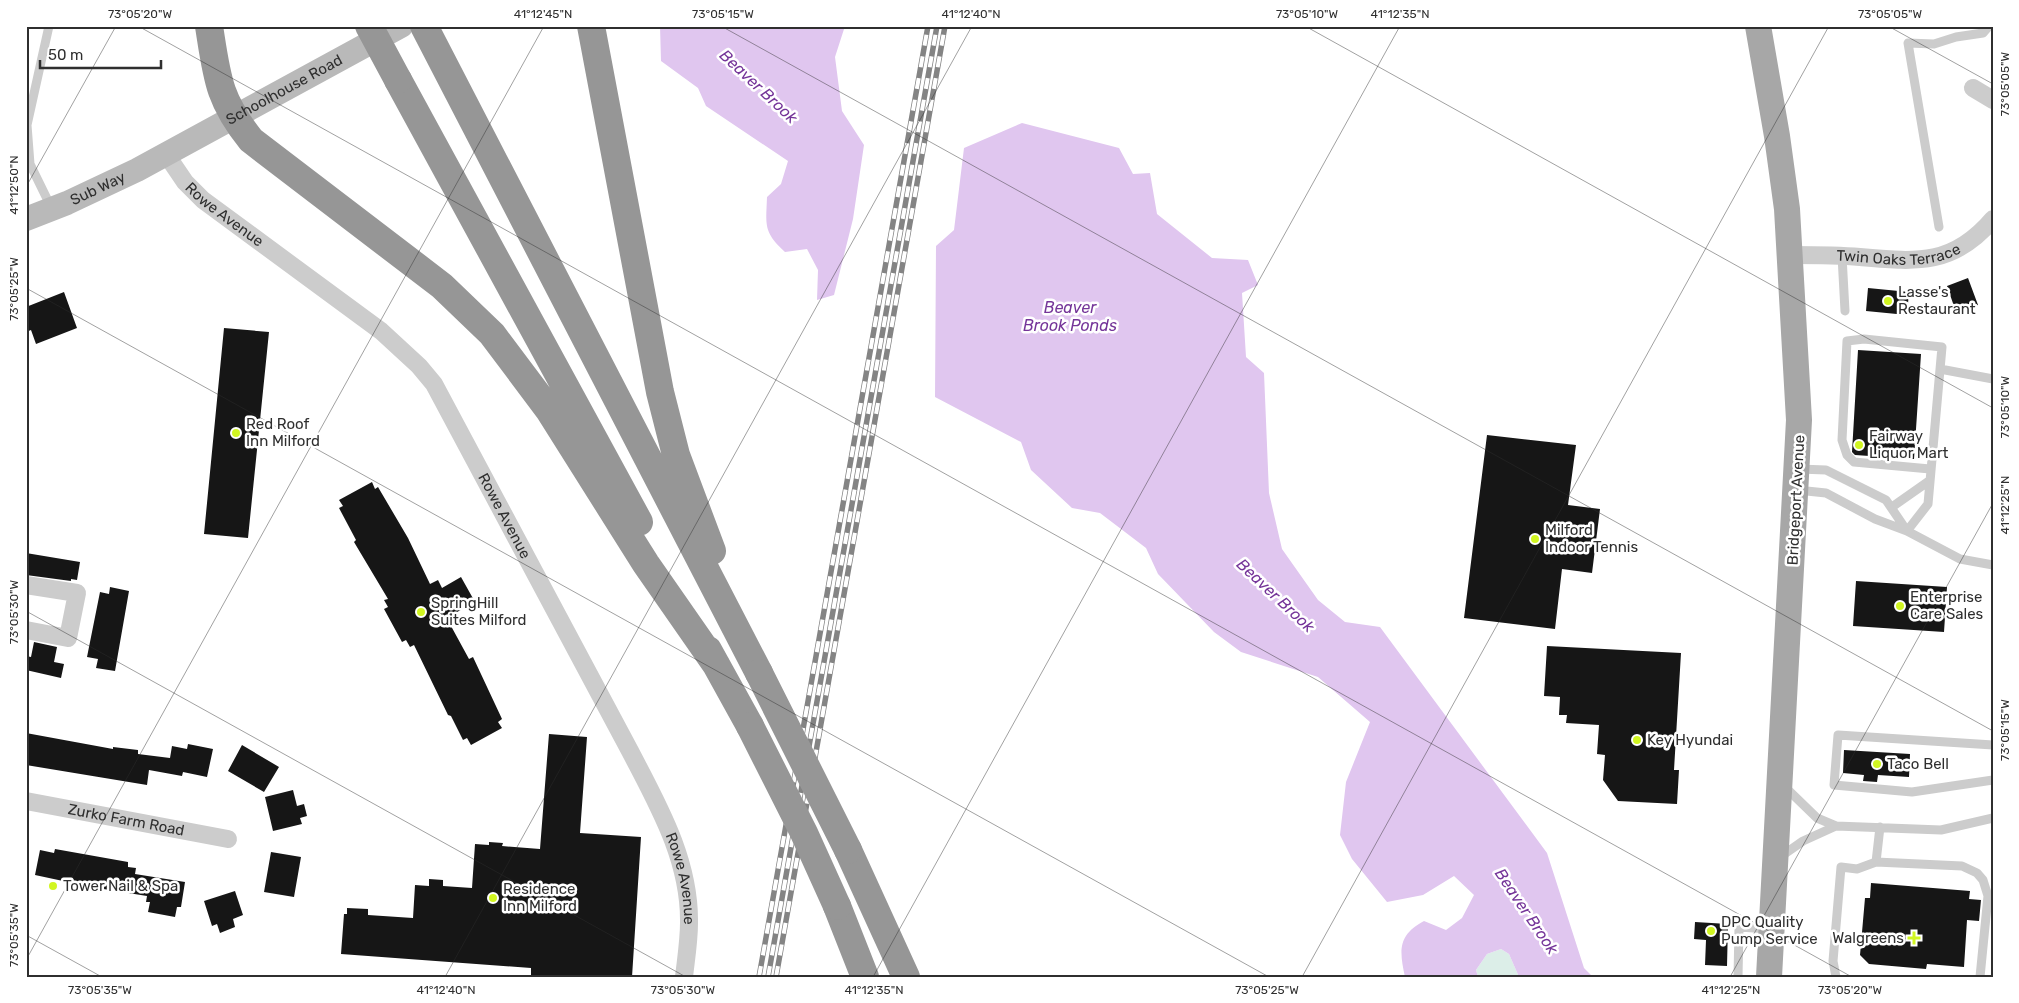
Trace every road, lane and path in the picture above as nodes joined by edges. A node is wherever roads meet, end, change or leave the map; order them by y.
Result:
1 (49, 26) edge
2 (209, 26) edge
3 (369, 26) edge
4 (401, 26) edge
5 (424, 26) edge
6 (591, 26) edge
7 (1758, 26) edge
8 (1989, 26) edge
9 (1973, 88) dead end
10 (1993, 100) edge
11 (233, 118) junction
12 (166, 154) junction
13 (52, 209) junction
14 (1993, 218) edge
15 (26, 219) edge
16 (1939, 227) dead end
17 (1791, 254) junction
18 (1842, 256) junction
19 (1844, 311) dead end
20 (1940, 369) junction
21 (1993, 379) edge
22 (1930, 469) junction
23 (1797, 479) junction
24 (1929, 481) junction
25 (1892, 507) junction
26 (1907, 531) junction
27 (1993, 565) edge
28 (26, 585) edge
29 (26, 630) edge
30 (754, 664) junction
31 (717, 666) junction
32 (1993, 745) edge
33 (1993, 780) edge
34 (1780, 782) junction
35 (26, 800) edge
36 (1993, 818) edge
37 (1836, 826) junction
38 (1880, 828) junction
39 (228, 839) dead end
40 (848, 850) junction
41 (1776, 861) junction
42 (1876, 862) junction
43 (837, 906) junction
44 (1772, 929) junction
45 (684, 977) edge
46 (856, 977) edge
47 (865, 977) edge
48 (898, 977) edge
49 (906, 977) edge
50 (1738, 977) edge
51 (1769, 977) edge
52 (1836, 977) edge
53 (1980, 977) edge

1 - 13 lane
2 - 11 highway
3 - 31 highway, bridge
4 - 11 main road, Schoolhouse Road
5 - 30 highway
6 - 30 highway
7 - 17 main road, Bridgeport Avenue
8 - 16 lane
9 - 10 street
11 - 12 main road, Schoolhouse Road
11 - 31 highway
12 - 13 main road, Sub Way
12 - 45 street, Rowe Avenue
13 - 15 main road, Sub Way
14 - 18 street, Twin Oaks Terrace
17 - 18 street, Twin Oaks Terrace
17 - 23 main road, Bridgeport Avenue
18 - 19 lane
20 - 21 lane
20 - 22 lane
20 - 22 lane
22 - 24 lane
23 - 25 lane
23 - 26 lane
23 - 34 main road, Bridgeport Avenue
24 - 25 lane
24 - 26 lane
25 - 26 lane
26 - 27 lane
28 - 29 street
30 - 40 highway, bridge
31 - 43 highway, bridge
32 - 33 lane
34 - 37 lane
34 - 41 main road, Bridgeport Avenue
35 - 39 street, Zurko Farm Road
36 - 38 lane
37 - 38 lane
37 - 41 lane
38 - 42 lane
40 - 48 highway
40 - 49 highway
41 - 44 main road, Bridgeport Avenue
42 - 52 lane
42 - 53 lane
43 - 46 highway
43 - 47 highway
44 - 50 lane
44 - 51 main road, Bridgeport Avenue

